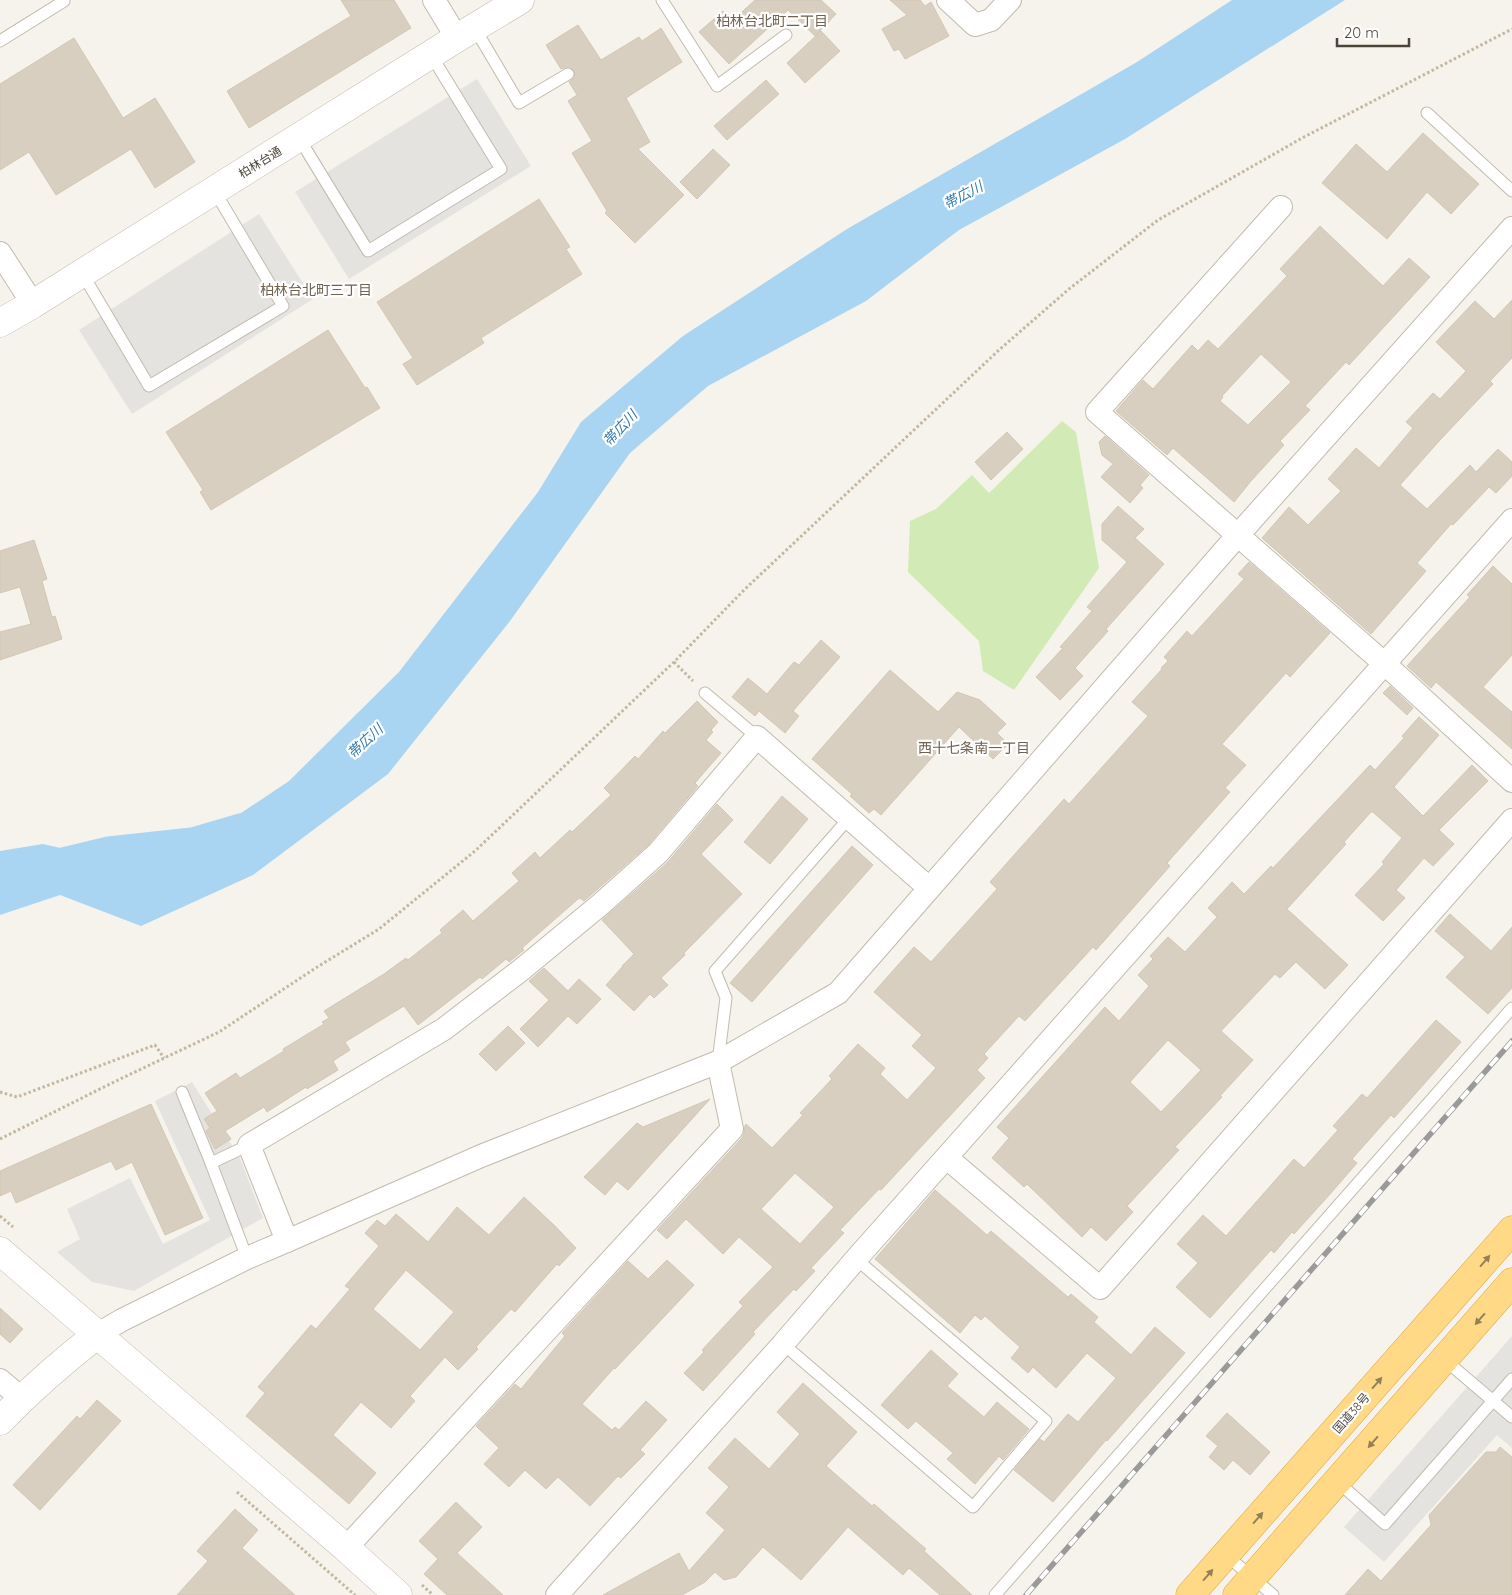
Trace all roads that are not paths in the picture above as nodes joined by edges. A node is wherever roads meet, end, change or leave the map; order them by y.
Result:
1 (434, 0) edge
2 (520, 0) edge
3 (662, 0) edge
4 (948, 0) edge
5 (1010, 0) edge
6 (64, 1) dead end
7 (466, 32) junction
8 (786, 35) dead end
9 (0, 41) edge
10 (431, 55) junction
11 (568, 74) dead end
12 (1427, 113) dead end
13 (298, 138) junction
14 (214, 190) junction
15 (1512, 191) edge
16 (1281, 207) dead end
17 (1512, 228) edge
18 (0, 253) edge
19 (82, 273) junction
20 (33, 304) junction
21 (0, 323) edge
22 (1512, 520) edge
23 (1238, 535) junction
24 (1385, 664) junction
25 (705, 693) road end
26 (757, 737) junction
27 (1512, 780) edge
28 (850, 818) junction
29 (1512, 820) edge
30 (929, 888) junction
31 (1512, 1008) edge
32 (718, 1062) junction
33 (182, 1092) dead end
34 (249, 1145) junction
35 (947, 1158) junction
36 (211, 1163) junction
37 (1512, 1230) edge
38 (287, 1241) junction
39 (0, 1251) edge
40 (247, 1258) junction
41 (856, 1259) junction
42 (1512, 1282) edge
43 (98, 1334) junction
44 (783, 1344) junction
45 (1445, 1360) junction
46 (1512, 1379) edge
47 (0, 1380) edge
48 (22, 1399) junction
49 (1493, 1400) junction
50 (1512, 1417) edge
51 (0, 1421) edge
52 (1338, 1482) junction
53 (346, 1548) junction
54 (1226, 1555) junction
55 (1254, 1589) edge
56 (398, 1595) edge
57 (557, 1595) edge
58 (995, 1595) edge
59 (1190, 1595) edge

1 - 7 street
2 - 7 street, 柏林台通
3 - 8 lane
4 - 5 street
6 - 9 lane
7 - 10 street, 柏林台通
7 - 11 lane
10 - 13 street, 柏林台通
10 - 13 lane
12 - 15 lane
13 - 14 street, 柏林台通
14 - 19 street, 柏林台通
14 - 19 lane
16 - 23 street
17 - 23 street
18 - 20 street
19 - 20 street, 柏林台通
20 - 21 street, 柏林台通
22 - 24 street
23 - 24 street
23 - 30 street
24 - 27 street
24 - 35 street
25 - 26 lane
26 - 28 street
26 - 34 street
28 - 30 street
28 - 32 lane
29 - 35 street
30 - 32 street
31 - 58 lane
32 - 38 street
32 - 53 street
33 - 36 lane
34 - 36 lane
34 - 38 street
35 - 41 street
36 - 40 lane
54 -> 37 highway, 国道38号
38 - 40 street
39 - 43 street
40 - 43 street
41 - 44 street
41 - 44 lane
42 -> 45 highway
43 - 48 street
43 - 53 street
44 - 57 street
45 - 49 lane
45 -> 52 highway
46 - 49 lane
47 - 48 street
48 - 51 street
49 - 50 lane
49 - 52 lane
52 - 55 highway
53 - 56 street
54 - 55 lane
59 -> 54 highway, 国道38号

